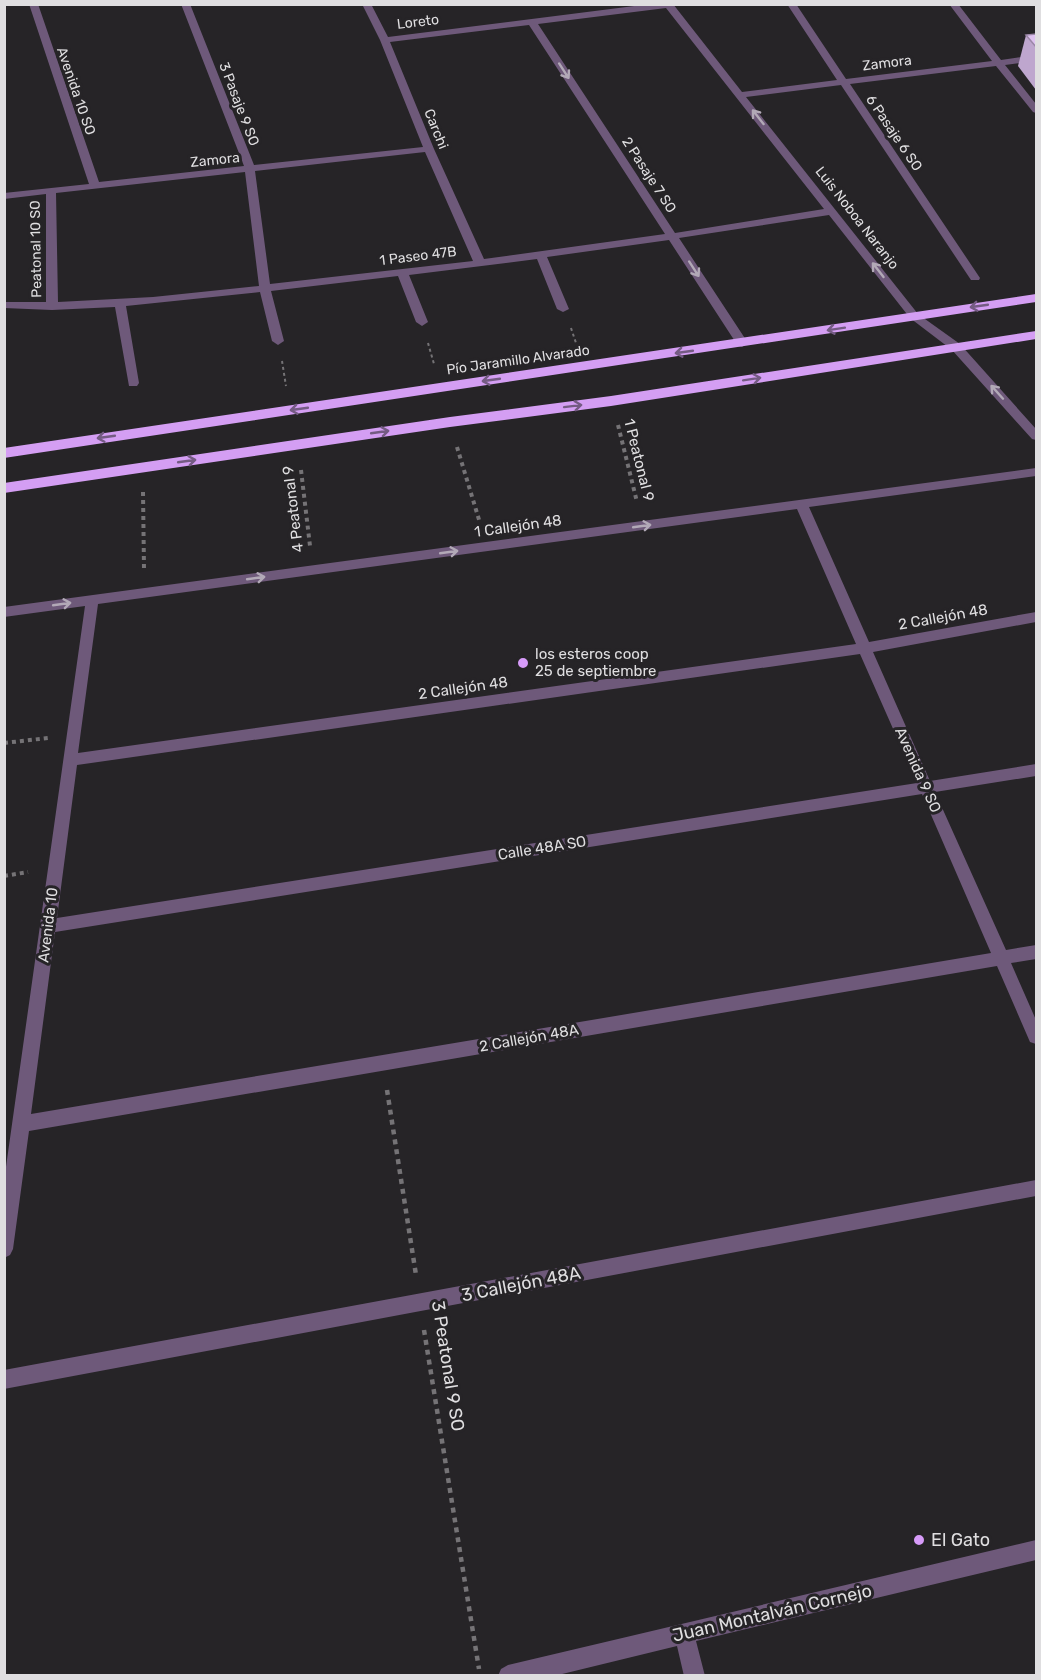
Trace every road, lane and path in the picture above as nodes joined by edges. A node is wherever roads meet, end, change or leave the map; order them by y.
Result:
1 (33, 4) edge
2 (185, 4) edge
3 (366, 4) edge
4 (791, 4) edge
5 (953, 4) edge
6 (668, 5) edge
7 (532, 22) junction
8 (385, 40) junction
9 (1036, 58) edge
10 (999, 63) junction
11 (843, 82) junction
12 (740, 95) junction
13 (1036, 110) edge
14 (429, 149) junction
15 (250, 169) junction
16 (95, 187) junction
17 (51, 191) junction
18 (4, 196) edge
19 (832, 211) junction
20 (674, 237) junction
21 (541, 256) junction
22 (480, 263) junction
23 (403, 273) junction
24 (975, 278) dead end
25 (265, 289) junction
26 (1036, 298) edge
27 (120, 303) junction
28 (4, 305) edge
29 (52, 307) junction
30 (563, 309) joint
31 (914, 316) junction
32 (422, 322) joint
33 (1036, 335) edge
34 (278, 341) joint
35 (742, 344) junction
36 (956, 346) junction
37 (585, 366) junction
38 (133, 383) dead end
39 (441, 388) junction
40 (611, 401) junction
41 (290, 410) junction
42 (450, 422) junction
43 (1036, 436) edge
44 (298, 445) junction
45 (4, 453) edge
46 (142, 467) junction
47 (1036, 472) edge
48 (4, 488) edge
49 (801, 504) junction
50 (644, 525) junction
51 (487, 546) junction
52 (312, 570) junction
53 (144, 593) junction
54 (92, 600) junction
55 (4, 612) edge
56 (1036, 617) edge
57 (865, 648) junction
58 (74, 734) junction
59 (4, 744) edge
60 (70, 760) junction
61 (1036, 770) edge
62 (926, 787) junction
63 (48, 926) junction
64 (1036, 952) edge
65 (1002, 958) junction
66 (1036, 1037) edge
67 (383, 1063) junction
68 (22, 1124) junction
69 (10, 1172) edge
70 (1036, 1188) edge
71 (4, 1249) edge
72 (420, 1303) junction
73 (4, 1380) edge
74 (1036, 1550) edge
75 (684, 1634) junction
76 (480, 1676) edge
77 (508, 1676) edge
78 (695, 1676) edge

1 - 16 street, Avenida 10 SO
2 - 15 street, 3 Pasaje 9 SO
3 - 8 street, Carchi
4 - 11 street, 6 Pasaje 6 SO
5 - 10 street
6 - 7 street, Loreto
6 - 12 street, Luis Noboa Naranjo
7 - 8 street, Loreto
7 -> 20 street, 2 Pasaje 7 SO
8 - 14 street, Carchi
9 - 10 street, Zamora
10 - 11 street, Zamora
10 - 13 street
11 - 12 street, Zamora
11 - 24 street, 6 Pasaje 6 SO
19 -> 12 street, Luis Noboa Naranjo
14 - 15 street, Zamora
14 - 22 street, Carchi
15 - 16 street, Zamora
15 - 25 street, 3 Pasaje 9 SO
16 - 17 street, Zamora
17 - 18 street, Zamora
17 - 29 street, Peatonal 10 SO
19 - 20 street, 1 Paseo 47B
31 -> 19 street, Luis Noboa Naranjo
20 - 21 street, 1 Paseo 47B
20 -> 35 street, 2 Pasaje 7 SO
21 - 22 street, 1 Paseo 47B
21 - 30 street
22 - 23 street, 1 Paseo 47B
23 - 25 street, 1 Paseo 47B
23 - 32 street
25 - 27 street, 1 Paseo 47B
25 - 34 street
26 -> 31 highway, Pío Jaramillo Alvarado
27 - 29 street, 1 Paseo 47B
27 - 38 street
28 - 29 street, 1 Paseo 47B
30 - 37 path
31 -> 35 highway, Pío Jaramillo Alvarado
31 - 36 street, Luis Noboa Naranjo
32 - 39 path
33 - 36 highway
34 - 41 path
35 -> 37 highway, Pío Jaramillo Alvarado
40 -> 36 highway
43 -> 36 street, Luis Noboa Naranjo
37 -> 39 highway, Pío Jaramillo Alvarado
39 -> 41 highway, Pío Jaramillo Alvarado
42 -> 40 highway
40 - 50 path, 1 Peatonal 9
41 -> 45 highway, Pío Jaramillo Alvarado
44 -> 42 highway
42 - 51 path
46 -> 44 highway
44 - 52 path, 4 Peatonal 9
46 - 48 highway
46 - 53 path
47 - 49 street, 1 Callejón 48
49 - 50 street, 1 Callejón 48
49 - 57 street, Avenida 9 SO
51 -> 50 street, 1 Callejón 48
52 -> 51 street, 1 Callejón 48
53 -> 52 street, 1 Callejón 48
53 - 54 street, 1 Callejón 48
55 -> 54 street, 1 Callejón 48
54 - 58 street, Avenida 10
56 - 57 street, 2 Callejón 48
57 - 60 street, 2 Callejón 48
57 - 62 street, Avenida 9 SO
58 - 59 path
58 - 60 street, Avenida 10
60 - 63 street, Avenida 10
61 - 62 street, Calle 48A SO
62 - 63 street, Calle 48A SO
62 - 65 street, Avenida 9 SO
63 - 68 street, Avenida 10
64 - 65 street, 2 Callejón 48A
65 - 66 street, Avenida 9 SO
65 - 67 street, 2 Callejón 48A
67 - 68 street, 2 Callejón 48A
67 - 72 path, 3 Peatonal 9 SO
68 - 69 street, Avenida 10
69 - 71 street, Avenida 10
70 - 72 street, 3 Callejón 48A
72 - 73 street, 3 Callejón 48A
72 - 76 path, 3 Peatonal 9 SO
74 - 75 street, Juan Montalván Cornejo
75 - 77 street, Juan Montalván Cornejo
75 - 78 street

